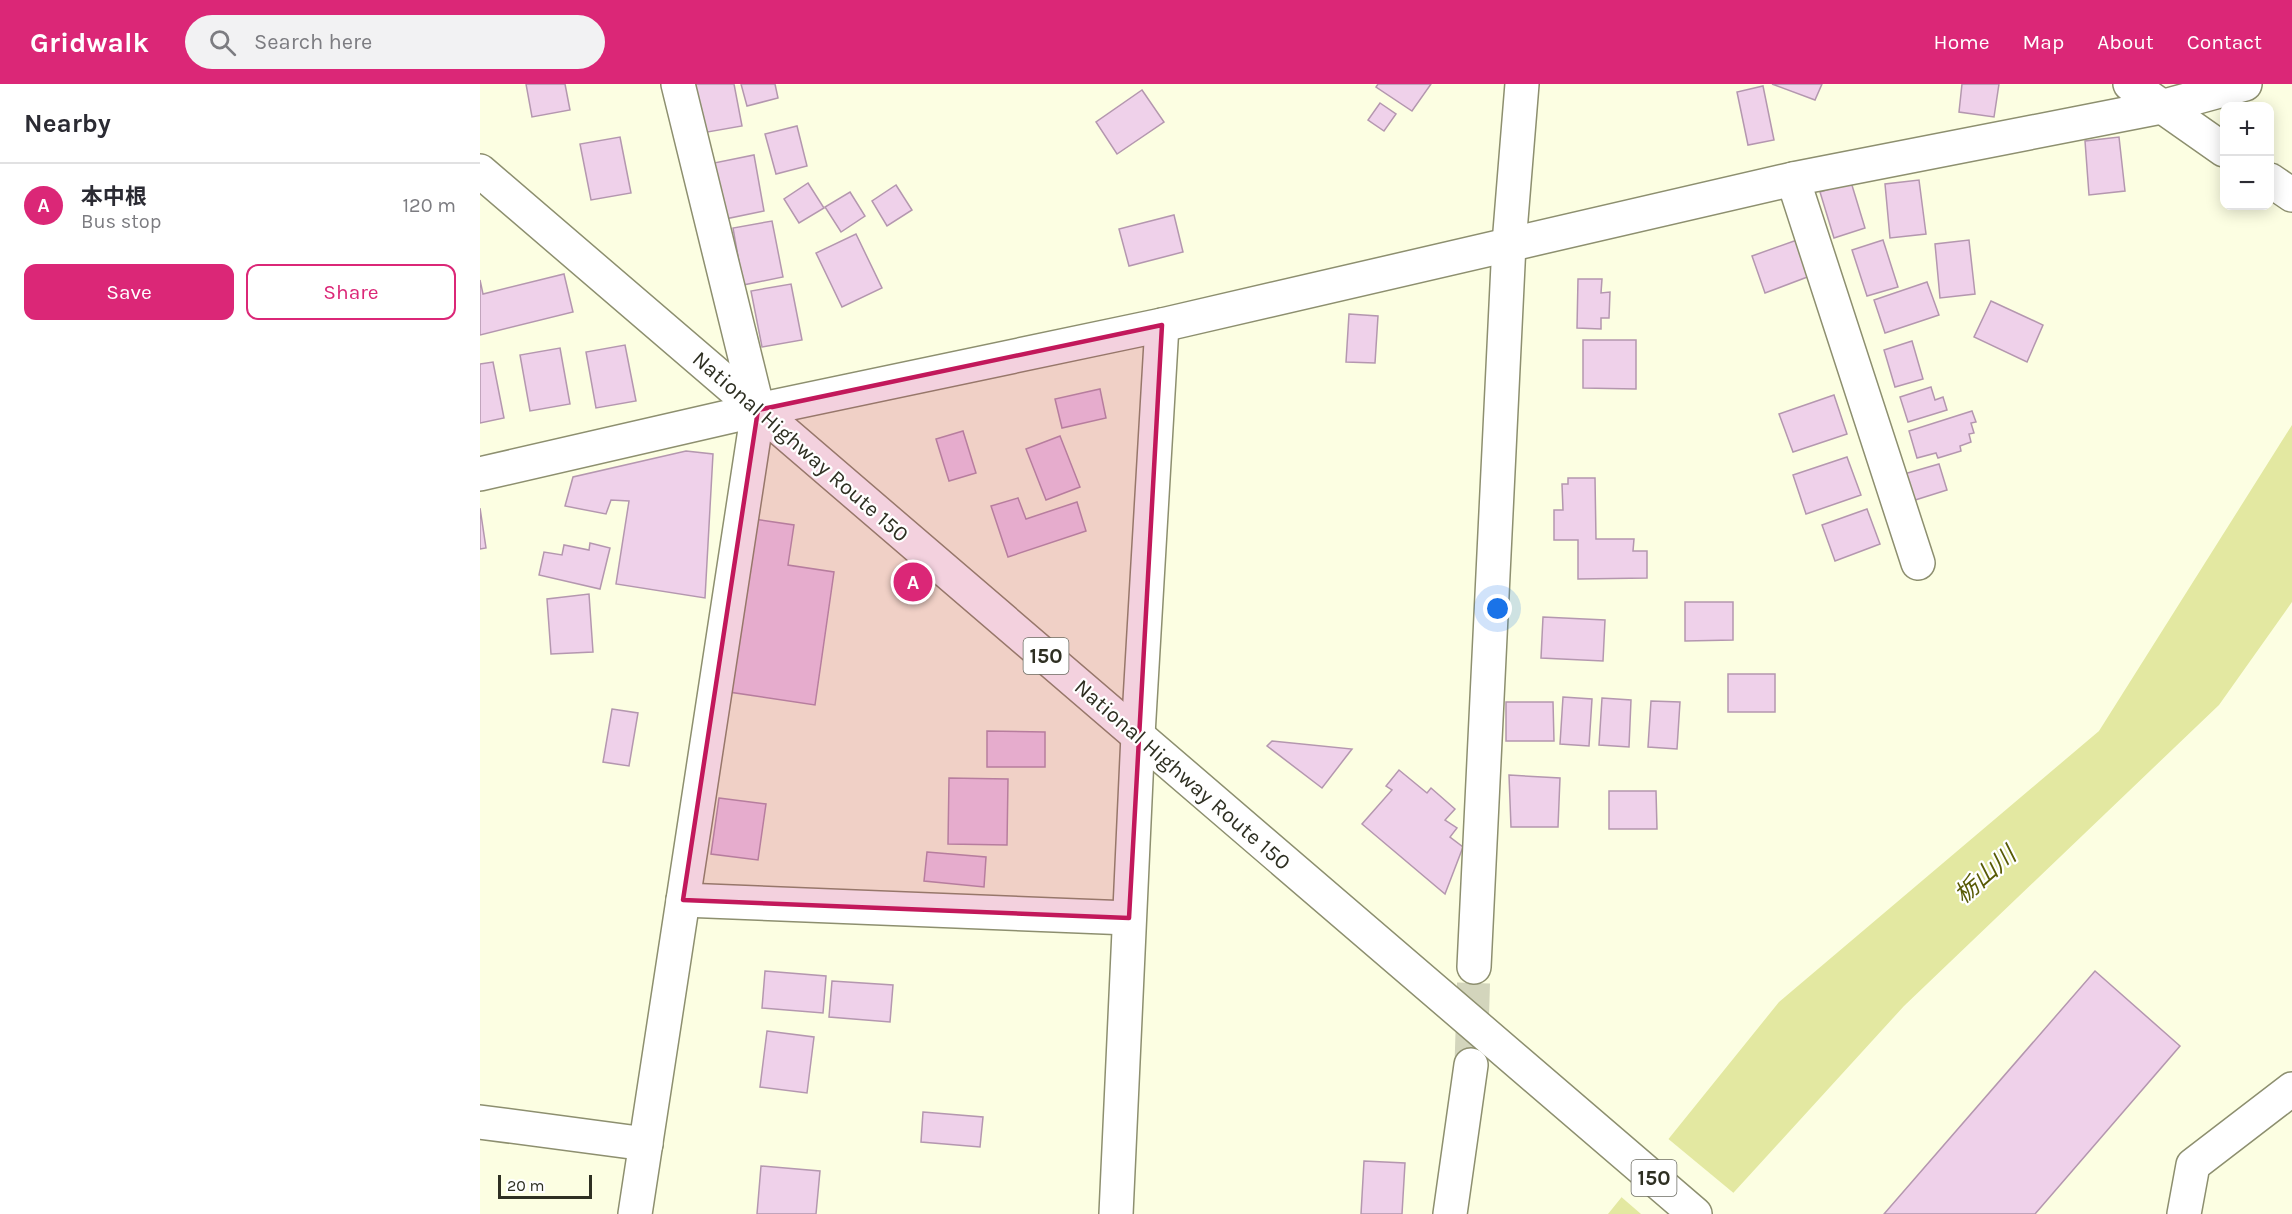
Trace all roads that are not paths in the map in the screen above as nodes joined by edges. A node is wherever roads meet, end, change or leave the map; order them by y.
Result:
1 (678, 84) edge
2 (1522, 84) edge
3 (2130, 84) edge
4 (2245, 84) edge
5 (2160, 107) junction
6 (2220, 147) edge
7 (480, 171) edge
8 (1792, 179) junction
9 (2274, 183) edge
10 (2292, 195) edge
11 (1509, 244) junction
12 (1162, 325) junction
13 (758, 410) junction
14 (480, 474) edge
15 (1918, 563) dead end
16 (1138, 735) junction
17 (683, 900) junction
18 (1129, 918) junction
19 (1474, 967) tunnel mouth
20 (1471, 1065) tunnel mouth
21 (2292, 1089) edge
22 (480, 1122) edge
23 (646, 1144) junction
24 (635, 1214) edge
25 (1116, 1214) edge
26 (1450, 1214) edge
27 (1695, 1214) edge
28 (2184, 1214) edge

1 - 13 main road
2 - 11 main road
3 - 5 main road
4 - 5 main road
5 - 6 main road
5 - 8 main road
7 - 13 main road, National Highway Route 150 / 150
8 - 11 main road
8 - 15 main road
9 - 10 main road
11 - 12 main road
11 - 19 main road
12 - 13 main road
12 - 16 main road
13 - 14 main road
13 - 16 main road, National Highway Route 150 / 150
13 - 17 main road
16 - 18 main road
16 - 27 main road, National Highway Route 150 / 150
17 - 18 main road
17 - 23 main road
18 - 25 main road
20 - 26 main road
21 - 28 main road
22 - 23 main road
23 - 24 main road

